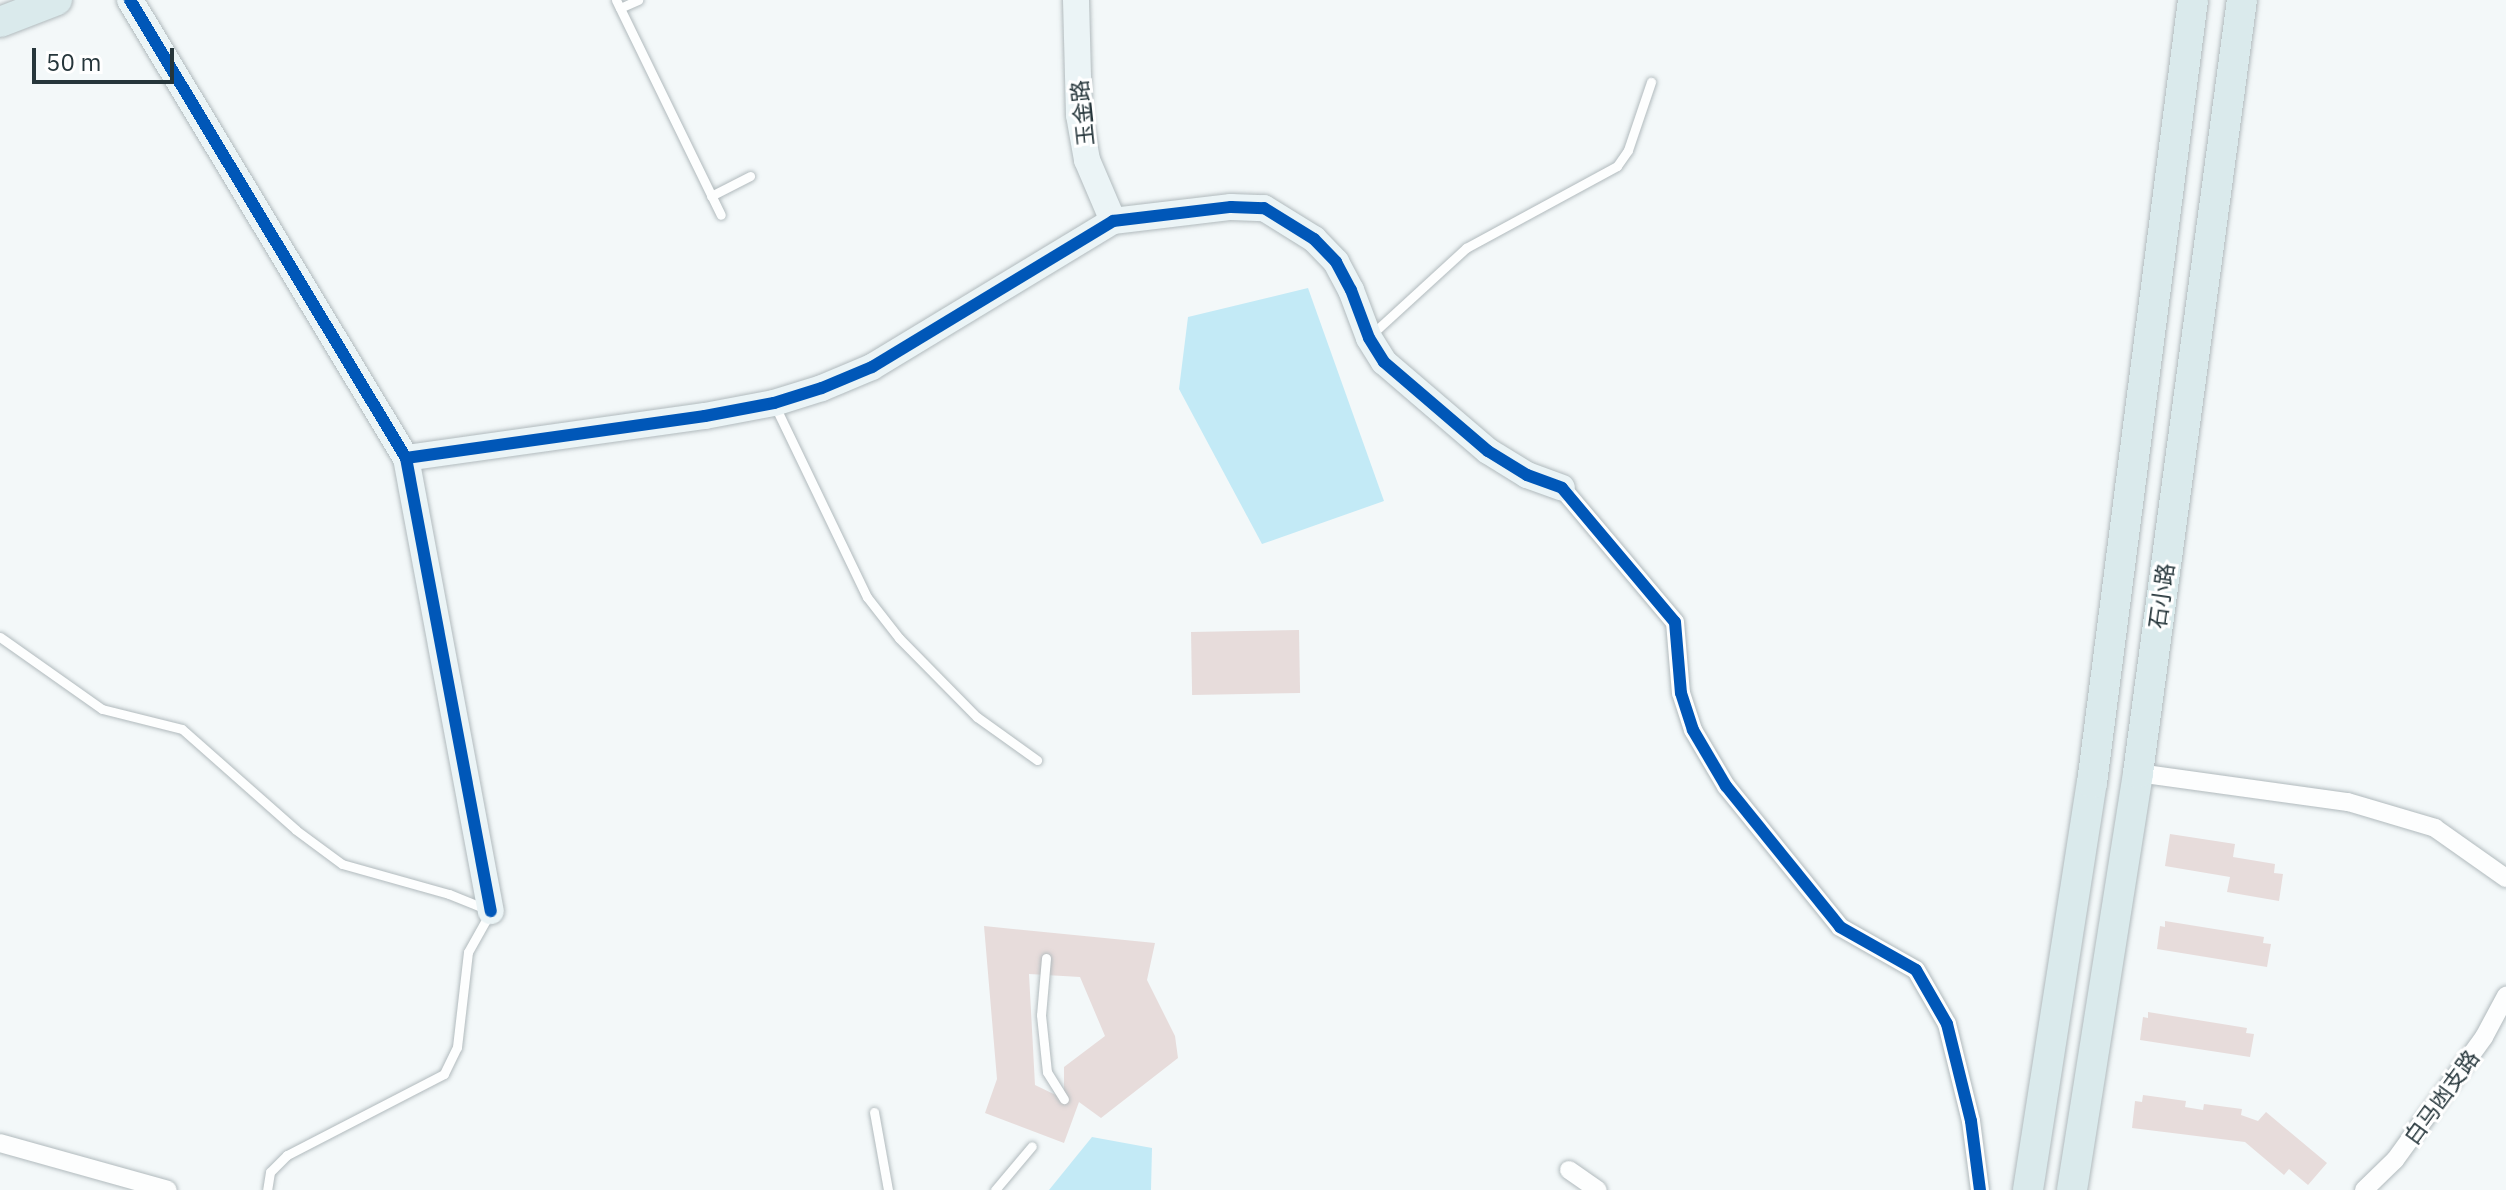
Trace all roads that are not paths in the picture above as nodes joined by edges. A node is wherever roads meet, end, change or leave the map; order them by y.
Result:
1 (57, 0) edge
2 (130, 0) edge
3 (638, 0) edge
4 (1076, 0) edge
5 (2193, 0) edge
6 (2242, 0) edge
7 (618, 4) edge
8 (0, 22) edge
9 (1651, 82) dead end
10 (750, 176) dead end
11 (711, 196) junction
12 (721, 215) dead end
13 (1113, 221) junction
14 (1369, 338) junction
15 (774, 403) junction
16 (406, 458) junction
17 (1562, 488) joint
18 (0, 637) edge
19 (1037, 760) dead end
20 (2138, 773) junction
21 (2506, 878) edge
22 (491, 911) junction
23 (1046, 958) dead end
24 (2506, 996) edge
25 (1064, 1099) dead end
26 (874, 1112) dead end
27 (0, 1143) edge
28 (1032, 1146) dead end
29 (1569, 1170) dead end
30 (168, 1190) edge
31 (267, 1190) edge
32 (888, 1190) edge
33 (995, 1190) edge
34 (1598, 1190) edge
35 (1980, 1190) edge
36 (2028, 1190) edge
37 (2072, 1190) edge
38 (2364, 1190) edge

1 - 8 main road
2 - 16 street
3 - 7 lane
4 - 13 street, 玉金路
5 - 36 main road, 石小路
6 - 20 main road, 石小路
7 - 11 lane
9 - 14 lane
10 - 11 lane
11 - 12 lane
13 - 14 street
13 - 15 street
14 - 17 street
15 - 16 street
15 - 19 lane
16 - 22 street
17 - 35 street
18 - 22 lane
20 - 21 street
20 - 37 main road, 石小路
22 - 31 lane
23 - 25 lane
24 - 38 street, 白马凼支路
26 - 32 lane
27 - 30 street
28 - 33 lane
29 - 34 street

